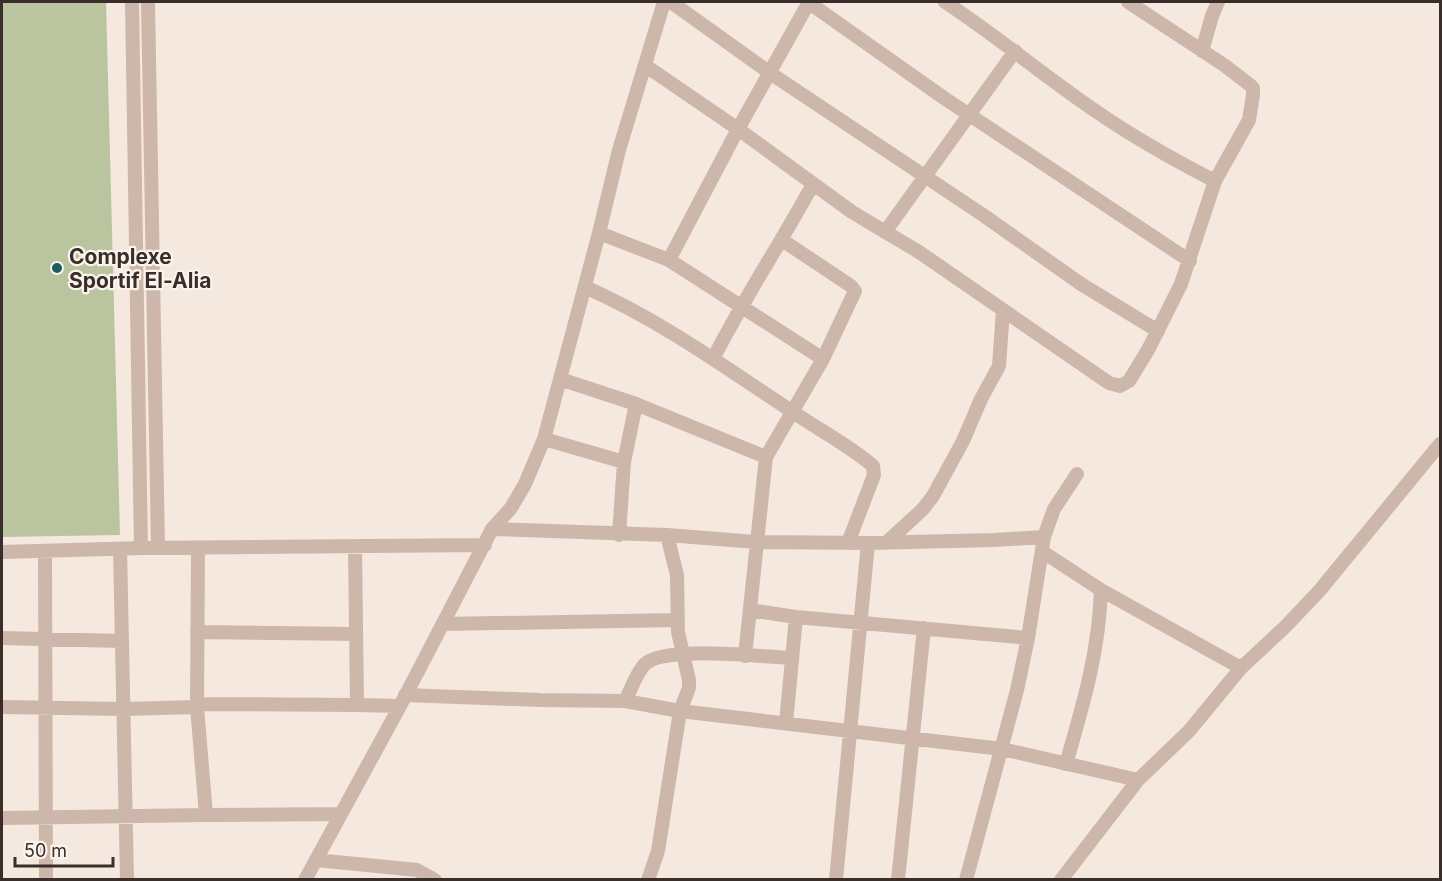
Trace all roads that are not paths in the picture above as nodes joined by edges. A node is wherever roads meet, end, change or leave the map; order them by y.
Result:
1 (132, 2) edge
2 (148, 2) edge
3 (664, 2) edge
4 (671, 2) edge
5 (809, 2) edge
6 (945, 2) edge
7 (1128, 2) edge
8 (1218, 2) edge
9 (1015, 51) junction
10 (1202, 51) junction
11 (646, 66) junction
12 (770, 73) junction
13 (970, 116) junction
14 (738, 129) junction
15 (925, 178) junction
16 (1215, 181) junction
17 (813, 184) junction
18 (885, 232) junction
19 (599, 233) junction
20 (782, 240) junction
21 (669, 260) junction
22 (1190, 261) junction
23 (585, 287) junction
24 (741, 306) junction
25 (1003, 310) junction
26 (1158, 331) junction
27 (714, 357) junction
28 (824, 358) junction
29 (560, 379) junction
30 (636, 404) junction
31 (793, 412) junction
32 (543, 439) junction
33 (1440, 444) edge
34 (766, 457) junction
35 (624, 462) junction
36 (1077, 474) dead end
37 (492, 529) junction
38 (619, 535) junction
39 (666, 535) junction
40 (1044, 537) junction
41 (756, 542) junction
42 (848, 543) junction
43 (868, 543) junction
44 (886, 543) junction
45 (485, 545) junction
46 (355, 546) junction
47 (141, 548) junction
48 (158, 548) junction
49 (198, 548) junction
50 (120, 549) junction
51 (2, 552) edge
52 (45, 552) junction
53 (1043, 552) junction
54 (1101, 590) junction
55 (750, 610) junction
56 (796, 617) junction
57 (678, 620) junction
58 (861, 622) junction
59 (443, 624) junction
60 (924, 628) junction
61 (197, 632) junction
62 (356, 634) junction
63 (2, 638) edge
64 (1028, 638) junction
65 (44, 639) junction
66 (122, 641) junction
67 (685, 653) junction
68 (745, 656) junction
69 (792, 658) junction
70 (1241, 668) junction
71 (402, 700) junction
72 (625, 701) junction
73 (197, 705) junction
74 (357, 705) junction
75 (44, 706) junction
76 (2, 707) edge
77 (124, 709) junction
78 (680, 711) junction
79 (786, 723) junction
80 (850, 731) junction
81 (912, 737) junction
82 (1002, 749) junction
83 (1066, 764) junction
84 (1138, 780) junction
85 (341, 814) junction
86 (206, 815) junction
87 (126, 816) junction
88 (2, 818) edge
89 (45, 818) junction
90 (316, 860) junction
91 (46, 879) edge
92 (127, 879) edge
93 (305, 879) edge
94 (435, 879) edge
95 (648, 879) edge
96 (836, 879) edge
97 (898, 879) edge
98 (966, 879) edge
99 (1061, 879) edge

1 - 47 street
2 - 48 street
3 - 11 street
4 - 12 street
5 - 12 street
5 - 13 street
6 - 9 street
7 - 10 street
8 - 10 street
9 - 13 street
9 - 16 street
10 - 16 street
11 - 14 street
11 - 19 street
12 - 14 street
12 - 15 street
13 - 15 street
13 - 22 street
14 - 17 street
14 - 21 street
15 - 18 street
15 - 26 street
16 - 22 street
17 - 18 street
17 - 20 street
18 - 25 street
19 - 21 street
19 - 23 street
20 - 24 street
20 - 28 street
21 - 24 street
22 - 26 street
23 - 27 street
23 - 29 street
24 - 27 street
24 - 28 street
25 - 26 street
25 - 44 street
27 - 31 street
28 - 31 street
29 - 30 street
29 - 32 street
30 - 34 street
30 - 35 street
31 - 34 street
31 - 42 street
32 - 35 street
32 - 37 street
33 - 70 street
34 - 41 street
35 - 38 street
36 - 40 street
37 - 38 street
37 - 45 street
38 - 39 street
39 - 41 street
39 - 57 street
40 - 44 street
40 - 53 street
41 - 42 street
41 - 55 street
42 - 43 street
43 - 44 street
43 - 58 street
45 - 46 street
45 - 59 street
46 - 49 street
46 - 62 street
47 - 48 street
47 - 50 street
48 - 49 street
49 - 61 street
50 - 52 street
50 - 66 street
51 - 52 street
52 - 65 street
53 - 54 street
53 - 64 street
54 - 70 street
54 - 83 street
55 - 56 street
55 - 68 street
56 - 58 street
56 - 69 street
57 - 59 street
57 - 67 street
58 - 60 street
58 - 80 street
59 - 71 street
60 - 64 street
60 - 81 street
61 - 62 street
61 - 73 street
62 - 74 street
63 - 65 street
64 - 82 street
65 - 66 street
65 - 75 street
66 - 77 street
67 - 68 street
67 - 72 street
67 - 78 street
68 - 69 street
69 - 79 street
70 - 84 street
71 - 72 street
71 - 74 street
71 - 85 street
72 - 78 street
73 - 74 street
73 - 77 street
73 - 86 street
75 - 76 street
75 - 77 street
75 - 89 street
77 - 87 street
78 - 79 street
78 - 95 street
79 - 80 street
80 - 81 street
80 - 96 street
81 - 82 street
81 - 97 street
82 - 83 street
82 - 98 street
83 - 84 street
84 - 99 street
85 - 86 street
85 - 90 street
86 - 87 street
87 - 89 street
87 - 92 street
88 - 89 street
89 - 91 street
90 - 93 street
90 - 94 street

